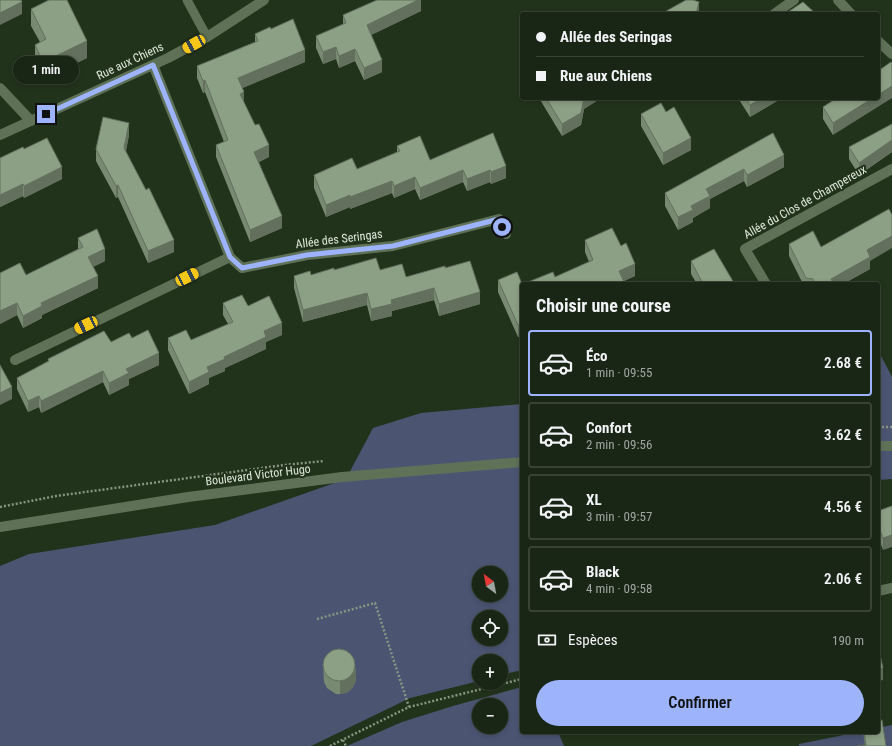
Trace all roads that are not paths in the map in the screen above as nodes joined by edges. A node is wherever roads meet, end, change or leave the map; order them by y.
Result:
1 (187, 0) edge
2 (264, 0) edge
3 (794, 0) edge
4 (838, 0) edge
5 (777, 12) edge
6 (849, 12) edge
7 (207, 37) junction
8 (880, 43) edge
9 (892, 54) edge
10 (153, 65) junction
11 (0, 88) edge
12 (31, 121) junction
13 (0, 135) edge
14 (892, 169) edge
15 (506, 234) dead end
16 (230, 257) junction
17 (765, 282) edge
18 (15, 360) dead end
19 (880, 446) edge
20 (892, 446) edge
21 (520, 462) edge
22 (0, 527) edge
23 (892, 588) edge
24 (880, 591) edge

1 - 7 lane
2 - 7 street, Rue aux Chiens
3 - 5 street
4 - 6 street
7 - 10 street, Rue aux Chiens
8 - 9 street
10 - 12 street, Rue aux Chiens
10 - 16 street
11 - 12 street
12 - 13 street, Rue aux Chiens
14 - 17 street, Allée du Clos de Champereux
15 - 16 street, Allée des Seringas
16 - 18 street
19 - 20 street
21 - 22 street, Boulevard Victor Hugo
23 - 24 street

